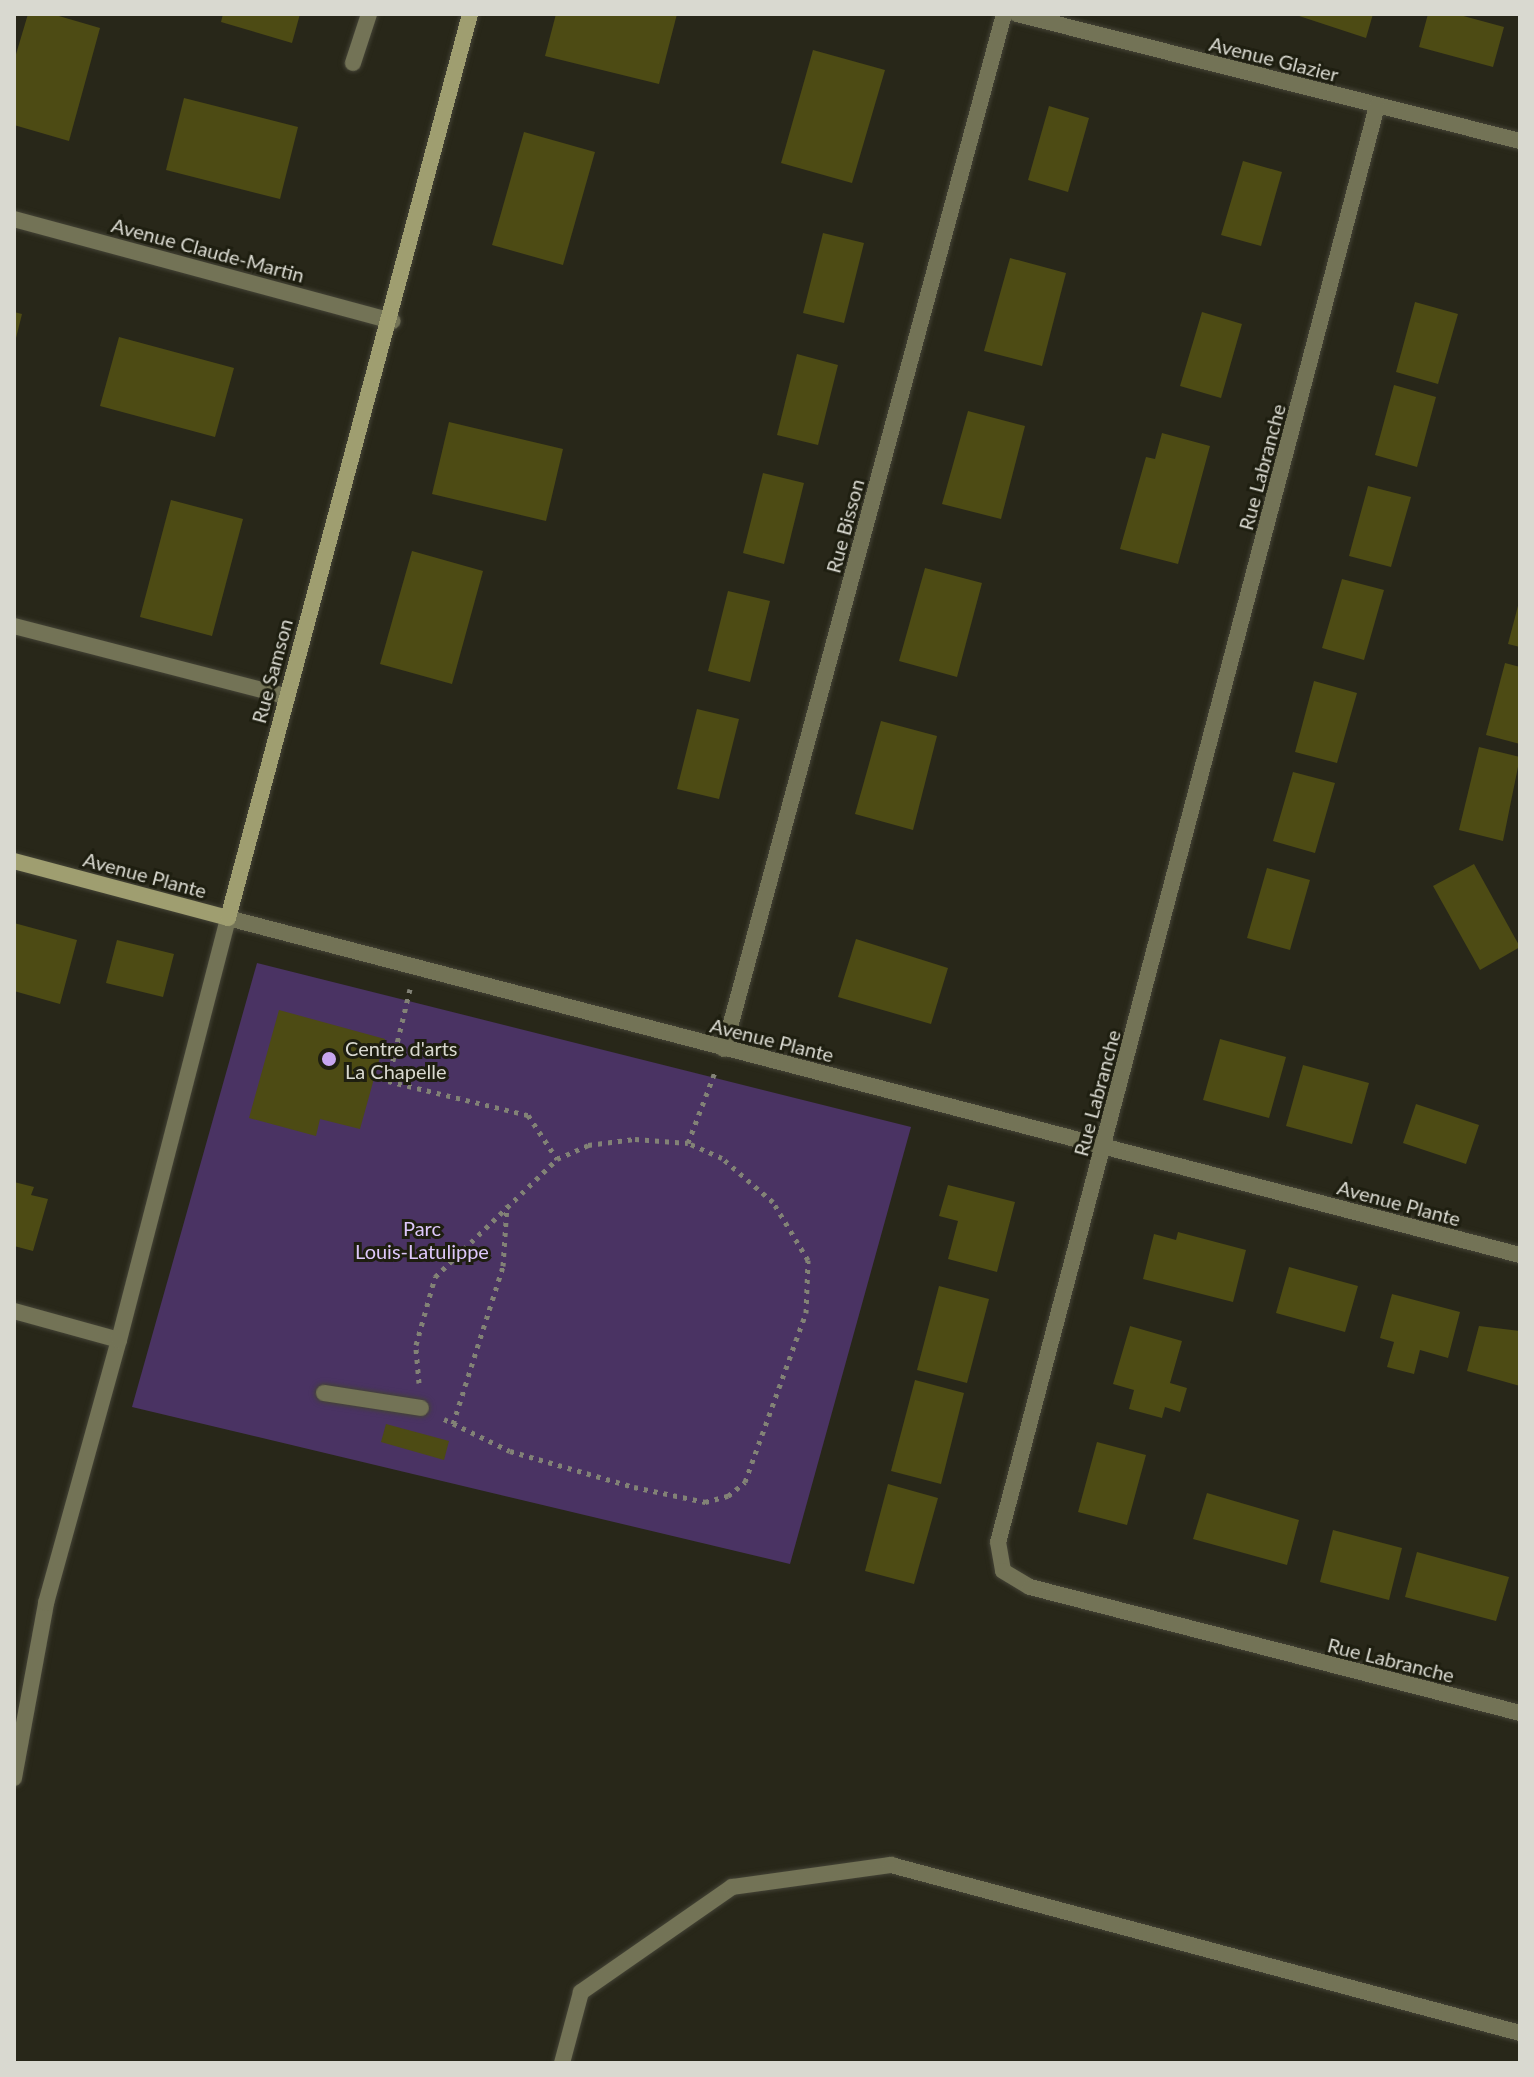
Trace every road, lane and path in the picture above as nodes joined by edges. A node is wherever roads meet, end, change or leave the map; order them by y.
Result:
1 (369, 14) edge
2 (470, 14) edge
3 (1004, 14) edge
4 (1017, 14) edge
5 (353, 63) dead end
6 (1377, 106) junction
7 (1520, 141) edge
8 (14, 219) edge
9 (392, 321) junction
10 (14, 626) edge
11 (285, 696) junction
12 (14, 861) edge
13 (228, 918) junction
14 (415, 968) junction
15 (724, 1049) junction
16 (688, 1143) junction
17 (1104, 1147) junction
18 (557, 1159) junction
19 (507, 1205) junction
20 (1520, 1255) edge
21 (14, 1311) edge
22 (119, 1340) junction
23 (324, 1393) dead end
24 (421, 1408) junction
25 (453, 1424) junction
26 (1520, 1713) edge
27 (14, 1778) edge
28 (1520, 2033) edge
29 (562, 2063) edge

1 - 5 street
2 - 9 street, Rue Samson
3 - 15 street, Rue Bisson
4 - 6 street, Avenue Glazier
6 - 7 street, Avenue Glazier
6 - 17 street, Rue Labranche
8 - 9 street, Avenue Claude-Martin
9 - 11 street, Rue Samson
10 - 11 street
11 - 13 street, Rue Samson
12 - 13 street, Avenue Plante
13 - 14 street, Avenue Plante
13 - 22 street, Rue Samson
14 - 15 street, Avenue Plante
14 - 18 path
15 - 16 path
15 - 17 street, Avenue Plante
16 - 18 path
16 - 25 path
17 - 20 street, Avenue Plante
17 - 26 street, Rue Labranche
18 - 19 path
19 - 24 path
19 - 25 path
21 - 22 street
22 - 27 street, Rue Samson
23 - 24 street
24 - 25 path
28 - 29 street

